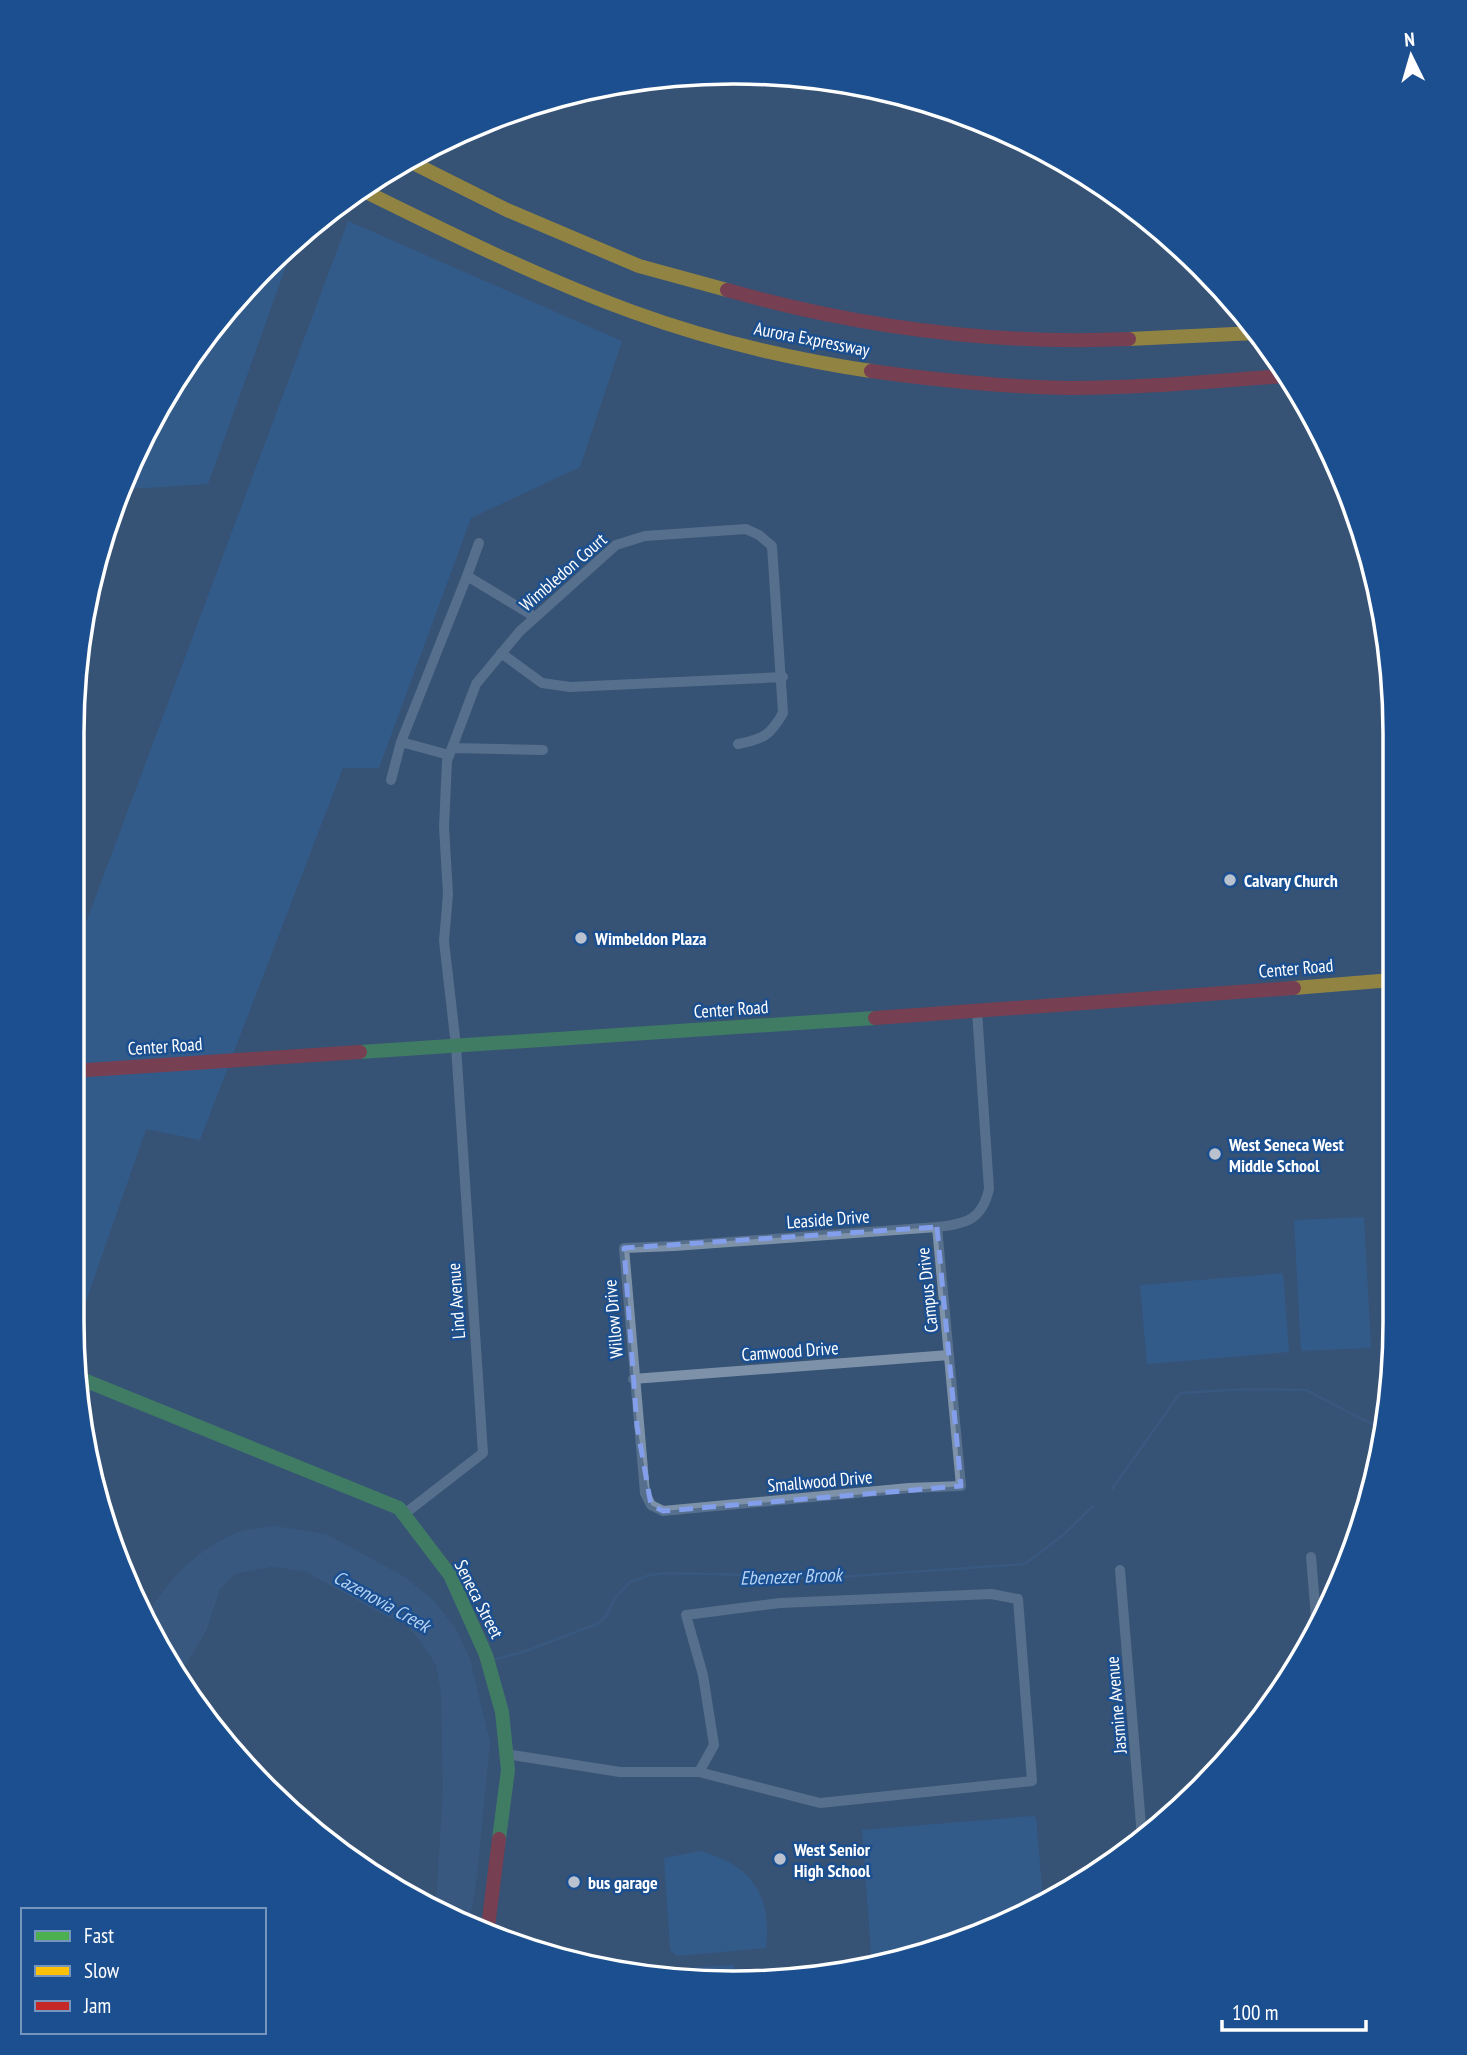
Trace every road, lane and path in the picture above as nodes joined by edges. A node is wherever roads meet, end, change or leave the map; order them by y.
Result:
1 (418, 166) edge
2 (371, 194) edge
3 (1245, 333) edge
4 (1276, 377) edge
5 (479, 543) dead end
6 (467, 576) junction
7 (535, 617) junction
8 (501, 653) junction
9 (783, 677) junction
10 (401, 742) junction
11 (738, 744) dead end
12 (543, 750) dead end
13 (451, 752) junction
14 (391, 780) dead end
15 (1383, 981) edge
16 (977, 1012) junction
17 (456, 1046) junction
18 (84, 1070) edge
19 (937, 1227) junction
20 (721, 1243) joint
21 (949, 1355) junction
22 (634, 1379) junction
23 (87, 1381) edge
24 (956, 1432) joint
25 (644, 1484) joint
26 (402, 1515) junction
27 (1311, 1557) dead end
28 (1121, 1570) dead end
29 (1315, 1610) edge
30 (506, 1754) junction
31 (699, 1772) junction
32 (1141, 1827) edge
33 (489, 1924) edge

1 - 3 main road, Aurora Expressway
2 - 4 main road, Aurora Expressway
5 - 6 street
6 - 7 street
6 - 10 street
7 - 8 street, Wimbledon Court
7 - 9 street, Wimbledon Court
8 - 9 street
8 - 13 street, Wimbledon Court
9 - 11 street, Wimbledon Court
10 - 13 street
10 - 14 street
12 - 13 street
13 - 17 street, Wimbledon Court
15 - 16 main road, Center Road
16 - 17 main road, Center Road
16 - 19 street, Campus Drive
17 - 18 main road, Center Road
17 - 26 street, Lind Avenue
19 - 20 street, Leaside Drive
19 - 21 street, Campus Drive
20 - 22 street, Willow Drive
21 - 22 street, Camwood Drive
21 - 24 street, Campus Drive
22 - 25 street, Willow Drive
23 - 26 main road, Seneca Street
24 - 25 street, Smallwood Drive
26 - 30 main road, Seneca Street
27 - 29 street
28 - 32 street, Jasmine Avenue
30 - 31 street
30 - 33 main road, Seneca Street
31 - 31 street

